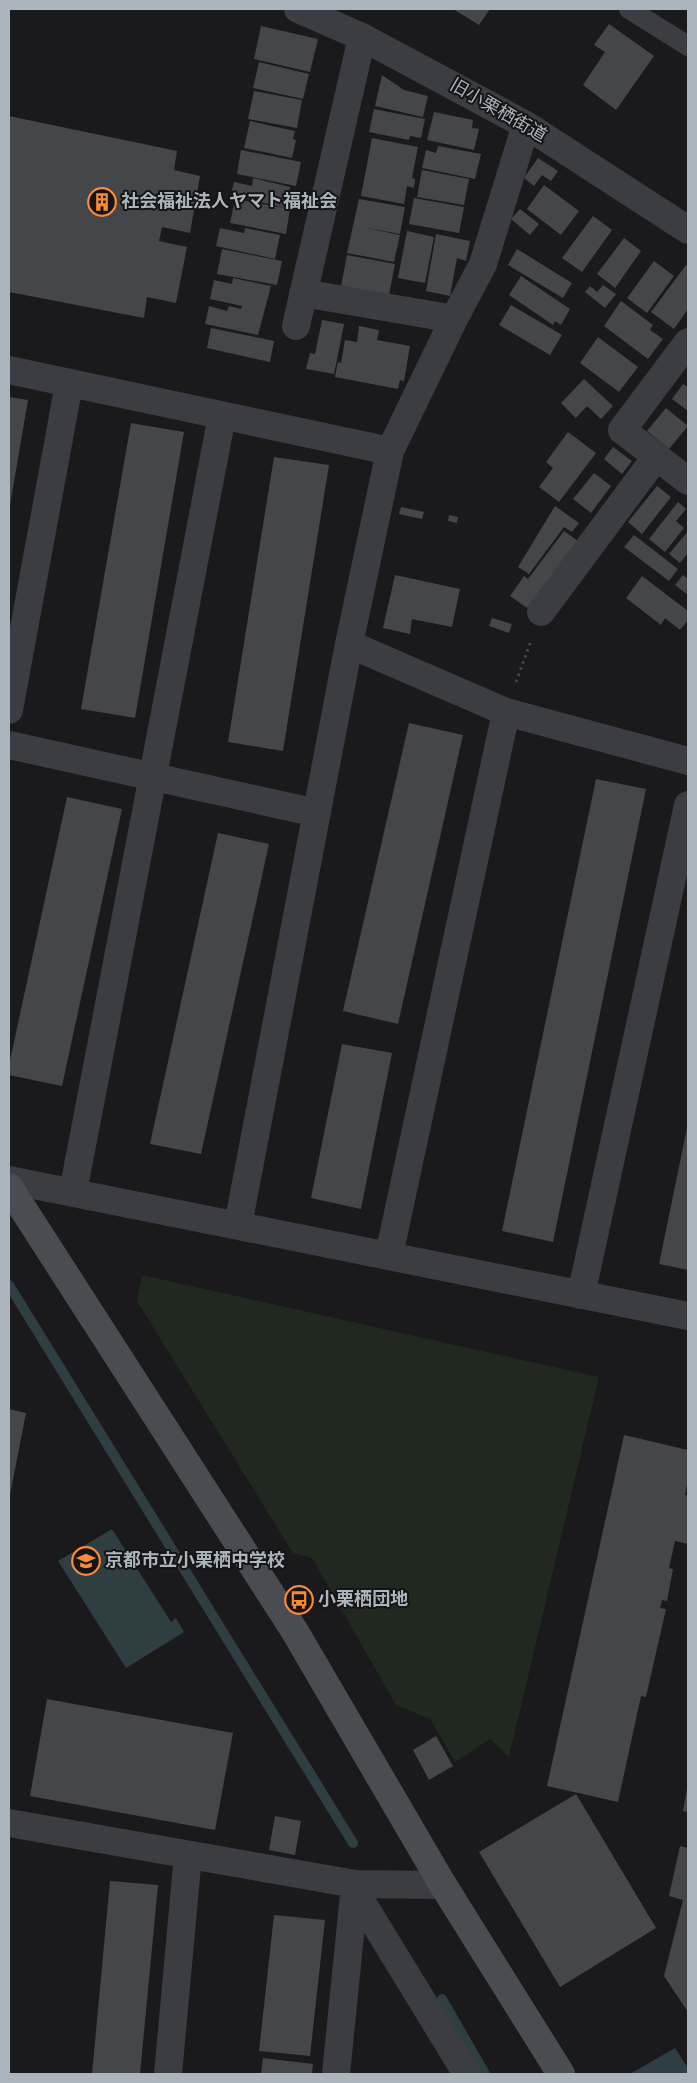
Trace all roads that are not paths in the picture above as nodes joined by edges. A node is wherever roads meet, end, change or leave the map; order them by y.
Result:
1 (298, 9) edge
2 (629, 9) edge
3 (362, 37) junction
4 (688, 46) edge
5 (526, 125) junction
6 (688, 230) edge
7 (303, 293) junction
8 (454, 319) junction
9 (296, 326) dead end
10 (688, 342) edge
11 (9, 370) edge
12 (69, 384) junction
13 (222, 416) junction
14 (390, 451) junction
15 (656, 457) junction
16 (688, 481) edge
17 (541, 612) road end
18 (349, 644) junction
19 (9, 710) edge
20 (506, 712) junction
21 (9, 745) edge
22 (688, 760) edge
23 (152, 777) junction
24 (688, 805) edge
25 (317, 814) junction
26 (9, 1180) edge
27 (9, 1187) edge
28 (73, 1192) junction
29 (238, 1225) junction
30 (389, 1255) junction
31 (582, 1295) junction
32 (688, 1316) edge
33 (9, 1823) edge
34 (188, 1854) junction
35 (443, 1886) junction
36 (355, 1887) junction
37 (168, 2074) edge
38 (336, 2074) edge
39 (467, 2074) edge
40 (561, 2074) edge

1 - 3 street, 旧小栗栖街道
2 - 4 lane
3 - 5 street, 旧小栗栖街道
3 - 7 street
5 - 6 street, 旧小栗栖街道
5 - 8 street
7 - 8 street
7 - 9 street
8 - 14 street
10 - 15 street
11 - 12 street
12 - 13 street
12 - 19 street
13 - 14 street
13 - 23 street
14 - 18 street
15 - 16 street
15 - 17 street
18 - 20 street
18 - 25 street
20 - 22 street
20 - 30 street
21 - 23 street
23 - 25 street
23 - 28 street
24 - 31 street
25 - 29 street
26 - 28 street
27 - 35 street
28 - 29 street
29 - 30 street
30 - 31 street
31 - 32 street
33 - 34 street
34 - 36 street
34 - 37 street
35 - 36 street
35 - 40 street
36 - 38 street
36 - 39 street

